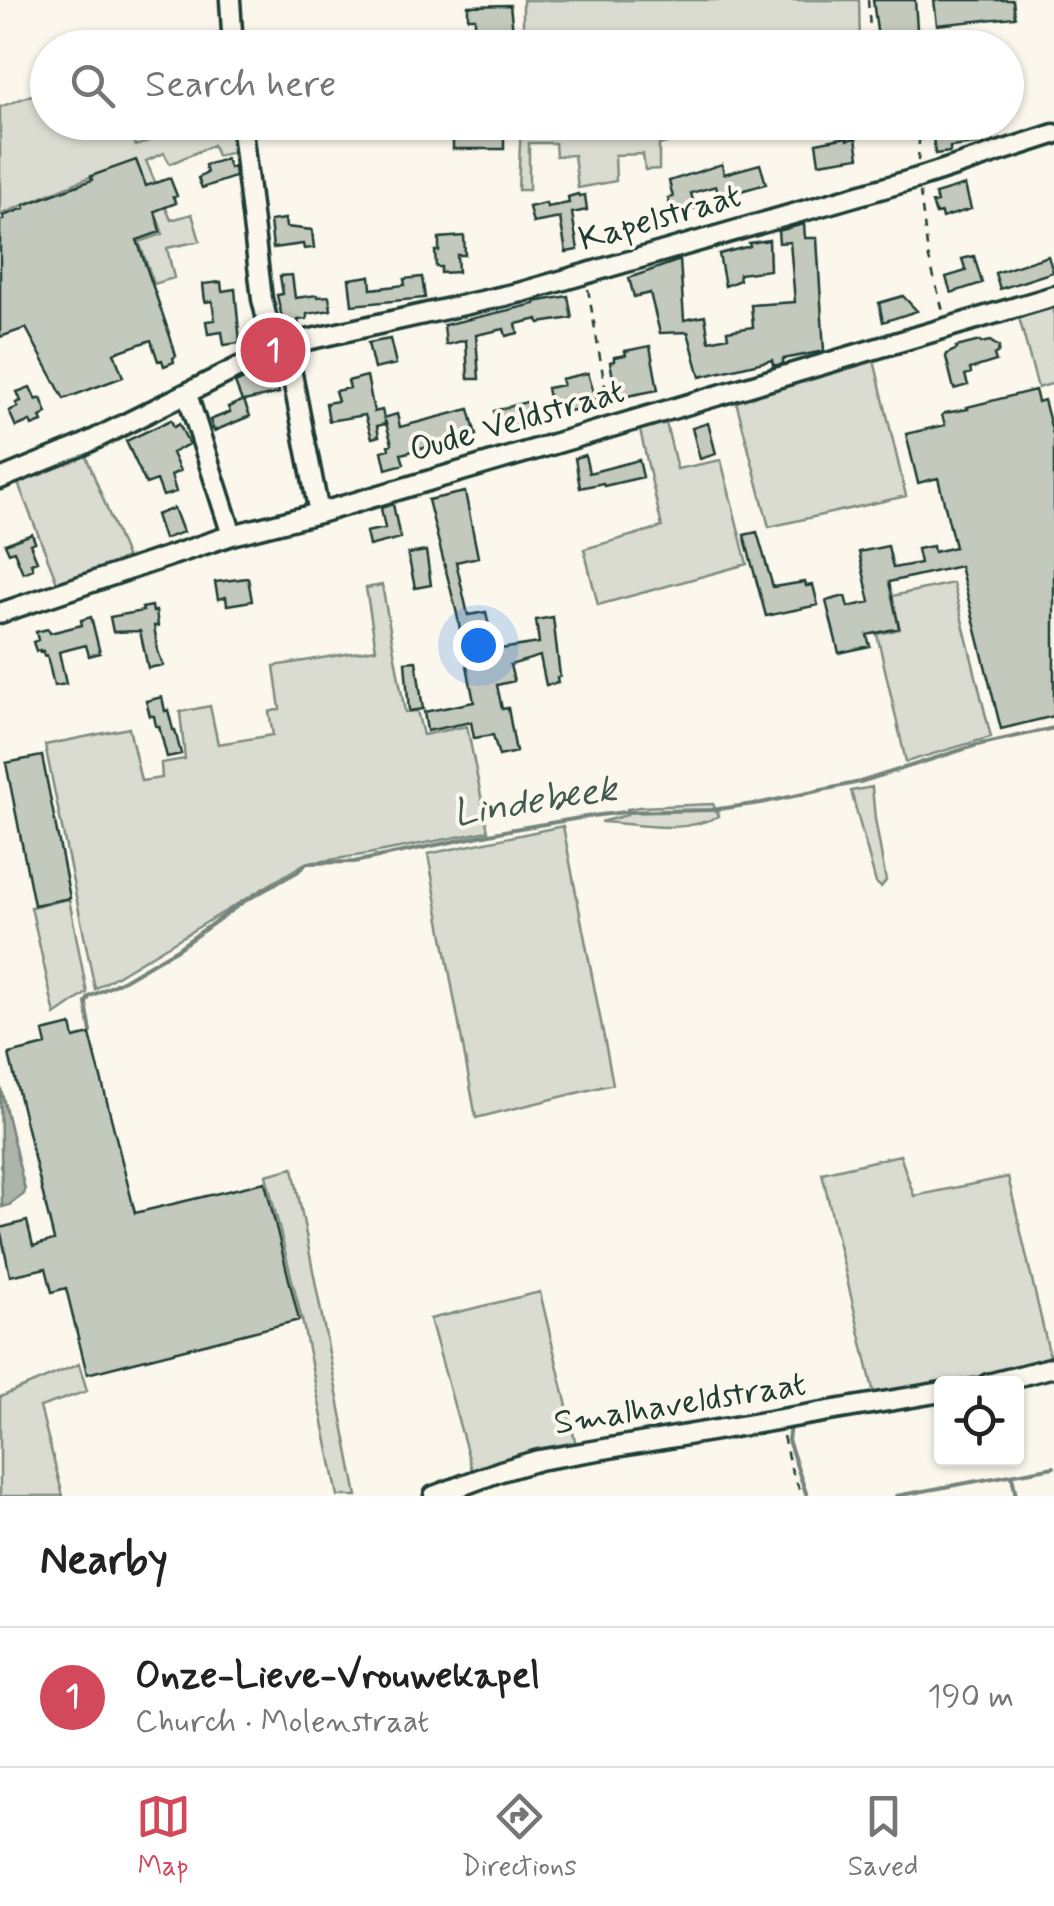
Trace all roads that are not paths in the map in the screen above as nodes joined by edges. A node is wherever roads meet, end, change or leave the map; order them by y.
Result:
1 (230, 0) edge
2 (232, 30) edge
3 (1054, 134) edge
4 (243, 140) edge
5 (1054, 296) edge
6 (276, 341) junction
7 (187, 394) junction
8 (0, 479) edge
9 (319, 513) junction
10 (232, 535) junction
11 (0, 613) edge
12 (1054, 1368) edge
13 (1021, 1376) edge
14 (934, 1393) edge
15 (434, 1496) edge

1 - 2 street
3 - 6 street, Kapelstraat
4 - 6 street
5 - 9 street, Oude Veldstraat
6 - 7 street
6 - 9 street
7 - 8 street
7 - 10 street
9 - 10 street, Oude Veldstraat
10 - 11 street, Oude Veldstraat
12 - 13 street
14 - 15 street, Smalhaveldstraat

